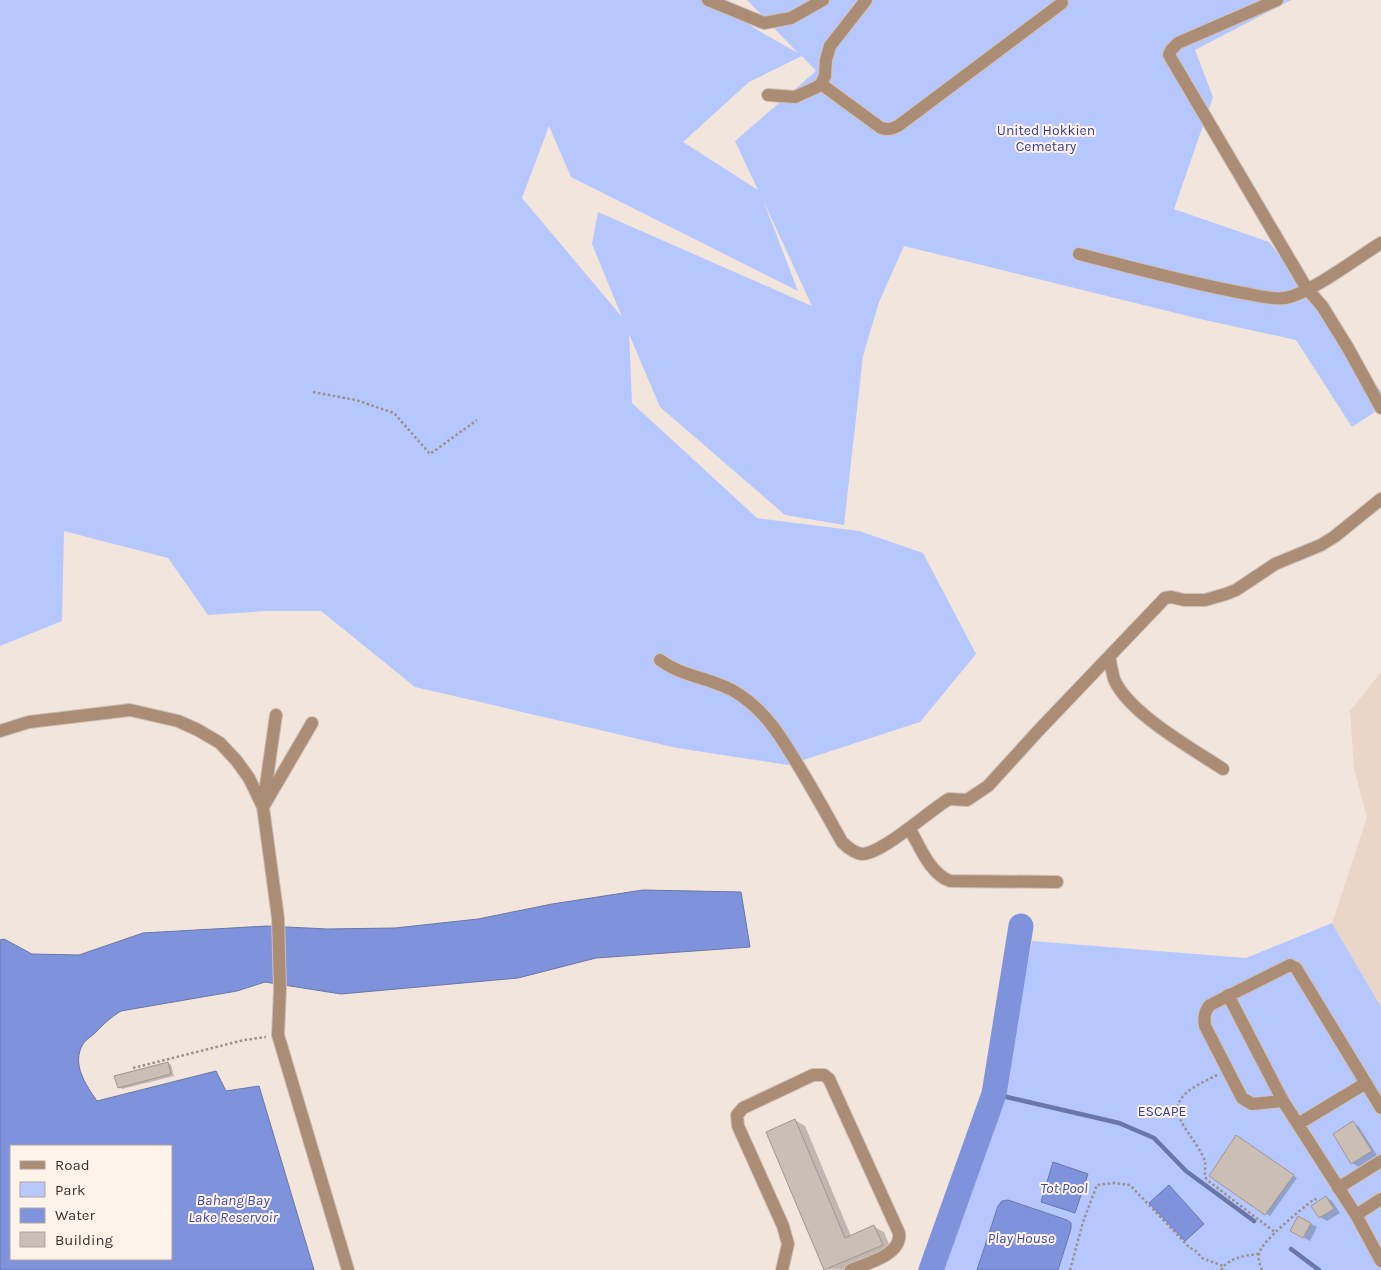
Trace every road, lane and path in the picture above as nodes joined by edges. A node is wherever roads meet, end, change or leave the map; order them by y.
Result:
1 (708, 0) edge
2 (822, 0) edge
3 (866, 0) edge
4 (1277, 0) edge
5 (1062, 3) dead end
6 (821, 84) junction
7 (768, 95) dead end
8 (1381, 243) edge
9 (1079, 254) dead end
10 (1307, 290) junction
11 (313, 392) dead end
12 (1381, 408) edge
13 (477, 420) dead end
14 (1381, 499) edge
15 (1109, 657) junction
16 (660, 660) dead end
17 (276, 715) dead end
18 (312, 723) dead end
19 (0, 731) edge
20 (1223, 769) dead end
21 (263, 806) junction
22 (910, 828) junction
23 (1056, 882) dead end
24 (1228, 995) junction
25 (278, 1035) junction
26 (133, 1068) dead end
27 (1227, 1069) junction
28 (1366, 1083) junction
29 (1284, 1101) junction
30 (1381, 1108) edge
31 (1298, 1124) junction
32 (1381, 1161) edge
33 (1338, 1188) junction
34 (1381, 1199) edge
35 (1319, 1200) dead end
36 (1356, 1215) junction
37 (1276, 1233) junction
38 (1259, 1254) junction
39 (1381, 1260) edge
40 (1223, 1266) junction
41 (348, 1270) edge
42 (782, 1270) edge
43 (850, 1270) edge
44 (1070, 1270) edge
45 (1221, 1270) edge
46 (1262, 1270) edge

1 - 2 street
3 - 6 street
4 - 10 street
5 - 6 street
6 - 7 street
8 - 10 street
9 - 10 street
10 - 12 street
11 - 13 path
14 - 15 street
15 - 20 street
15 - 22 street
16 - 22 street
17 - 21 street
18 - 21 street
19 - 21 street
21 - 25 street
22 - 23 street
24 - 27 street
24 - 28 street
24 - 29 street
25 - 26 path
25 - 41 street
27 - 29 street
27 - 37 path
28 - 30 street
28 - 31 street
29 - 31 street
31 - 33 street
32 - 33 street
33 - 36 street
34 - 36 street
35 - 37 path
36 - 39 street
37 - 38 path
38 - 40 path
38 - 46 path
40 - 44 path
40 - 45 path
42 - 43 street

